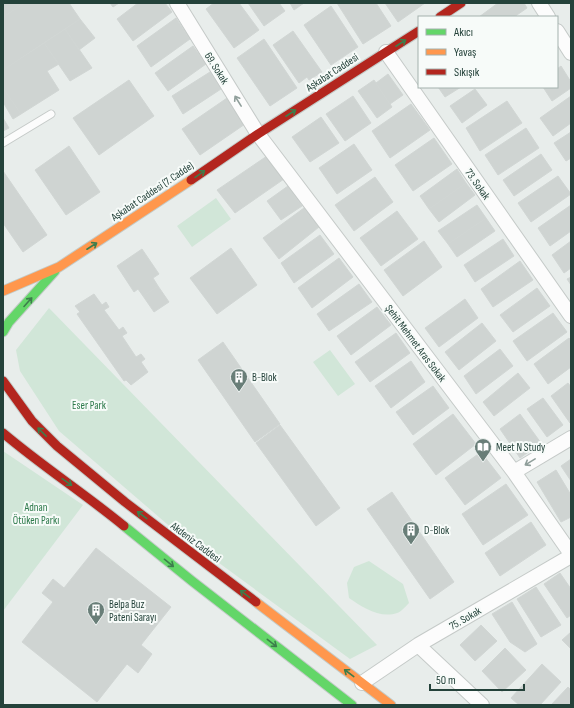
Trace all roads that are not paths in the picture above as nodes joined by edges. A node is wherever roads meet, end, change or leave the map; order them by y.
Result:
1 (461, 3) edge
2 (539, 3) edge
3 (182, 5) edge
4 (442, 16) edge
5 (547, 16) edge
6 (418, 32) edge
7 (558, 33) edge
8 (386, 52) junction
9 (571, 53) edge
10 (51, 114) dead end
11 (258, 134) junction
12 (3, 142) edge
13 (59, 267) junction
14 (3, 291) edge
15 (571, 316) edge
16 (3, 332) edge
17 (3, 381) edge
18 (3, 433) edge
19 (571, 438) edge
20 (514, 472) junction
21 (571, 555) edge
22 (418, 645) junction
23 (362, 683) junction
24 (352, 705) edge
25 (391, 705) edge
26 (482, 705) edge

1 - 4 main road
2 - 5 street
11 -> 3 street, 69. Sokak
8 -> 6 main road, Aşkabat Caddesi
7 - 9 street
11 -> 8 main road, Aşkabat Caddesi
8 - 15 street, 73. Sokak
10 - 12 lane
13 -> 11 main road, Aşkabat Caddesi (7. Cadde)
11 - 20 street, Şehit Mehmet Aras Sokak
13 - 14 main road
16 -> 13 main road
23 -> 17 main road, Akdeniz Caddesi
18 -> 24 main road
19 -> 20 street
20 - 21 street, Şehit Mehmet Aras Sokak
21 - 22 street, 75. Sokak
22 - 23 street, 75. Sokak
22 - 26 street
23 - 25 main road, Akdeniz Caddesi

